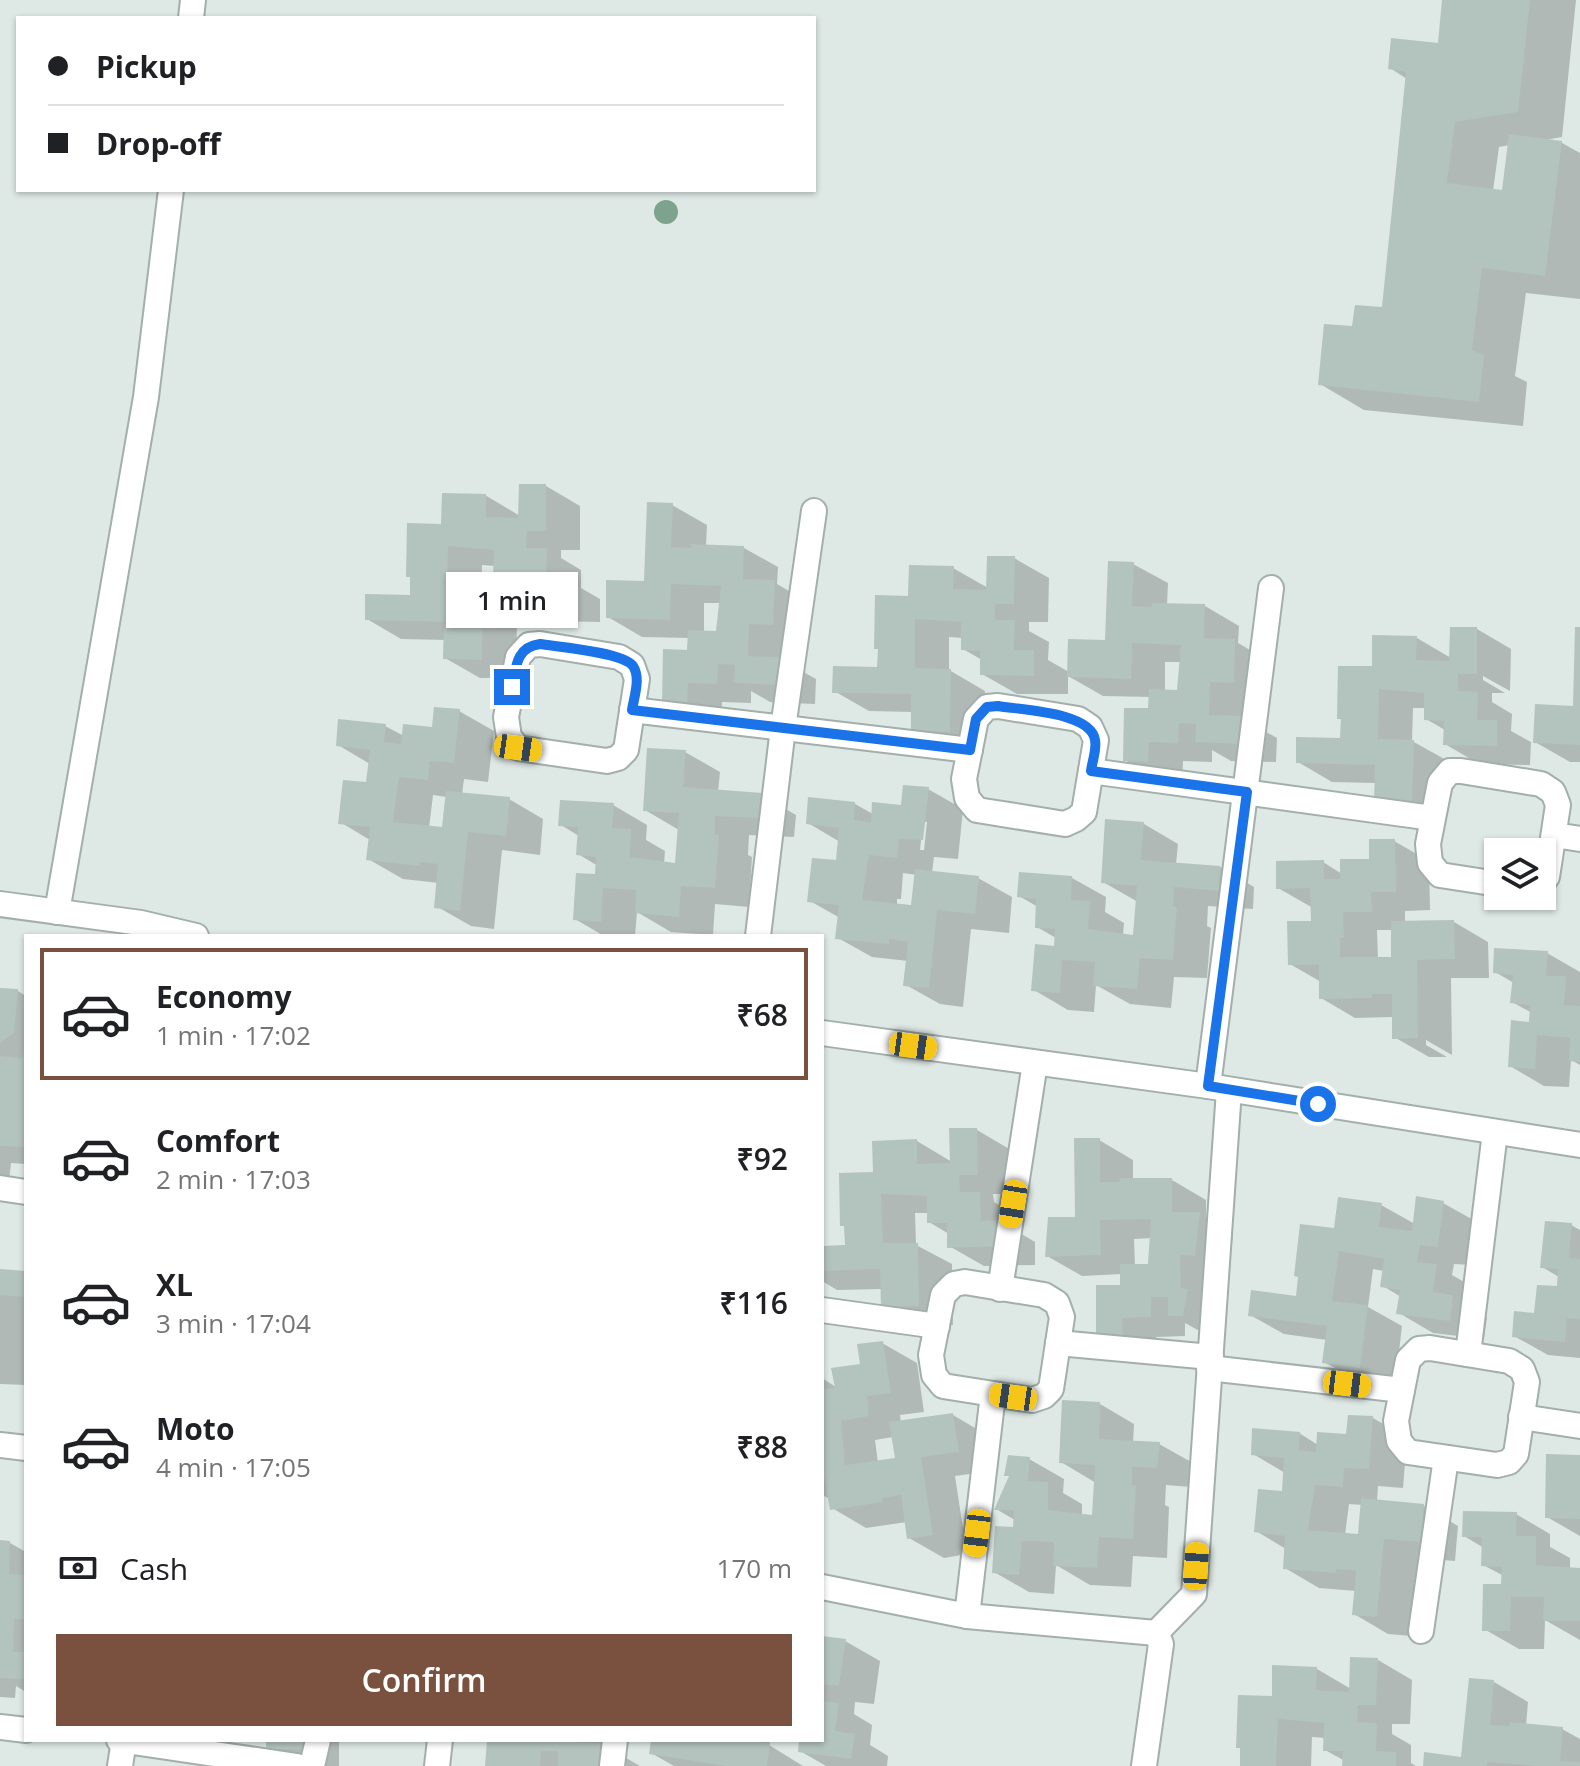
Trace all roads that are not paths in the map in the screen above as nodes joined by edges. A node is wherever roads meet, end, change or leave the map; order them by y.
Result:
1 (171, 192) edge
2 (814, 511) dead end
3 (1271, 588) dead end
4 (632, 710) junction
5 (783, 728) junction
6 (970, 750) junction
7 (1091, 771) junction
8 (1247, 792) junction
9 (1432, 818) junction
10 (1554, 835) junction
11 (1554, 838) edge
12 (1580, 839) edge
13 (1484, 882) edge
14 (0, 904) edge
15 (57, 912) junction
16 (141, 930) edge
17 (178, 934) edge
18 (758, 934) edge
19 (824, 1033) edge
20 (1035, 1063) junction
21 (1219, 1088) junction
22 (1495, 1132) junction
23 (1580, 1145) edge
24 (0, 1188) edge
25 (24, 1192) edge
26 (1000, 1289) junction
27 (824, 1310) edge
28 (937, 1326) junction
29 (1058, 1343) junction
30 (1468, 1354) junction
31 (1210, 1362) junction
32 (1402, 1390) junction
33 (993, 1394) junction
34 (1521, 1417) junction
35 (1580, 1426) edge
36 (0, 1445) edge
37 (24, 1448) edge
38 (1446, 1458) junction
39 (824, 1587) edge
40 (967, 1616) junction
41 (1421, 1631) dead end
42 (1156, 1633) junction
43 (0, 1727) edge
44 (24, 1730) edge
45 (122, 1742) edge
46 (135, 1742) edge
47 (318, 1742) edge
48 (440, 1742) edge
49 (615, 1742) edge
50 (120, 1766) edge
51 (297, 1766) edge
52 (312, 1766) edge
53 (437, 1766) edge
54 (612, 1766) edge
55 (1144, 1766) edge

1 - 15 street
2 - 5 street
3 - 8 street
4 - 4 street
4 - 5 street
5 - 6 street
5 - 18 street
6 - 7 street
6 - 7 street
7 - 8 street
8 - 9 street
8 - 21 street
9 - 10 street
9 - 13 street
10 - 11 street
10 - 12 street
14 - 15 street
15 - 16 street
16 - 17 street
19 - 20 street
20 - 21 street
20 - 26 street
21 - 22 street
21 - 31 street
22 - 23 street
22 - 30 street
24 - 25 street
26 - 28 street
26 - 29 street
27 - 28 street
28 - 33 street
29 - 31 street
29 - 33 street
30 - 32 street
30 - 34 street
31 - 32 street
31 - 42 street
32 - 38 street
33 - 40 street
34 - 35 street
34 - 38 street
36 - 37 street
38 - 41 street
39 - 40 street
40 - 42 street
42 - 55 street
43 - 44 street
45 - 50 street
46 - 51 street
47 - 52 street
48 - 53 street
49 - 54 street

